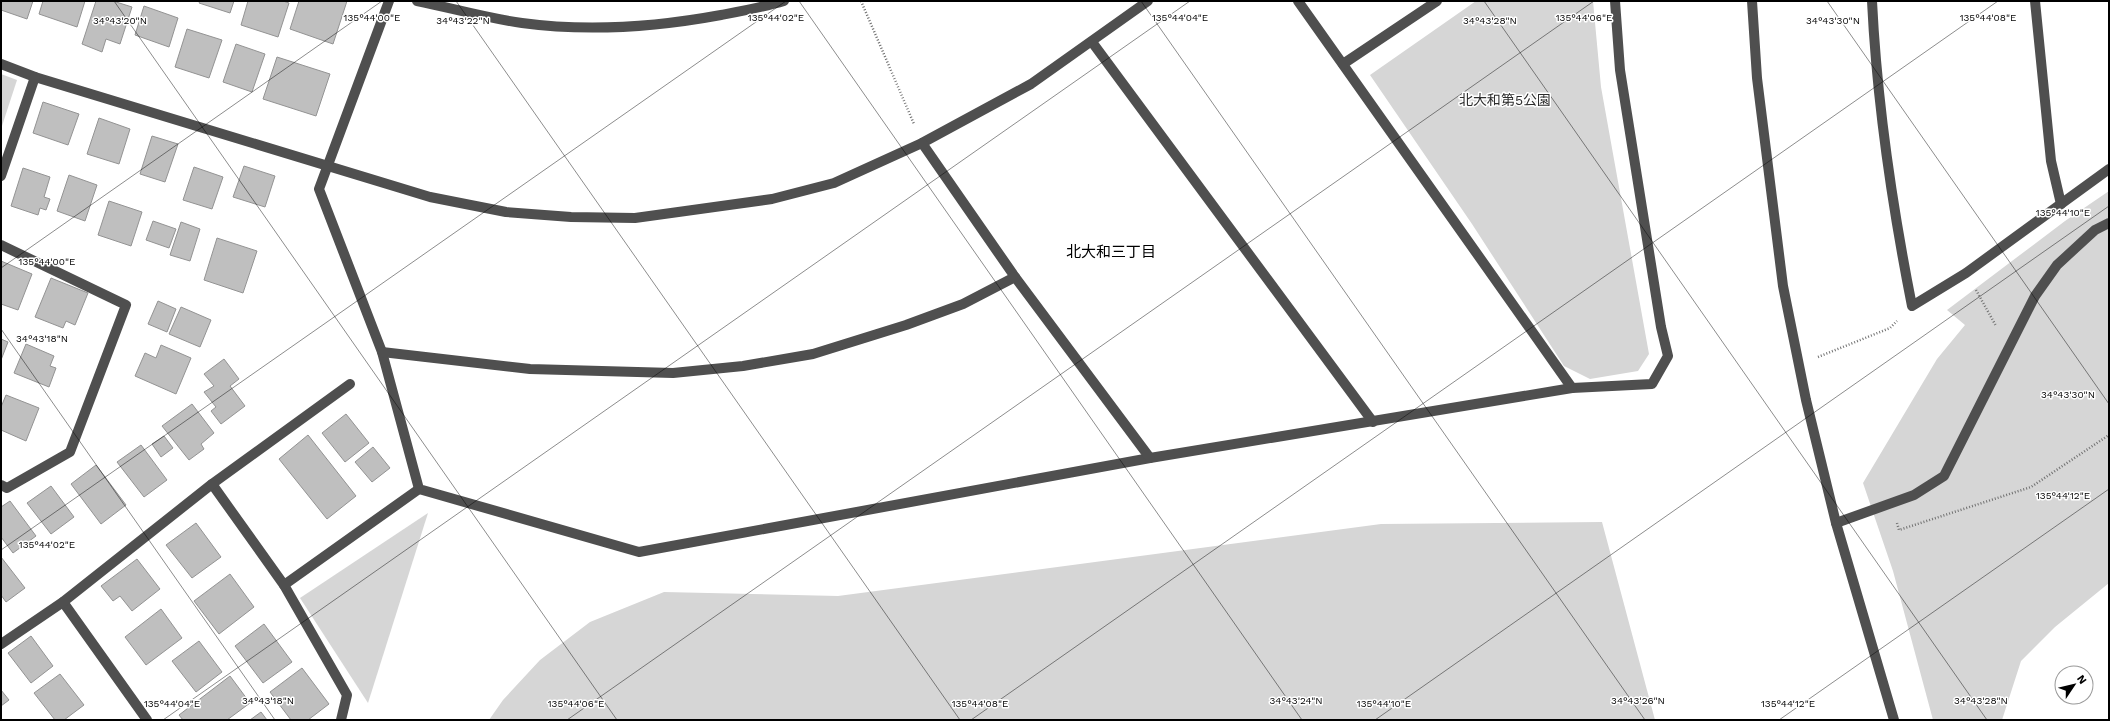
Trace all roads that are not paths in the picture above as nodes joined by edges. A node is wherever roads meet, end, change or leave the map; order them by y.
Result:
1 (389, 1) edge
2 (417, 1) edge
3 (784, 1) edge
4 (1148, 1) edge
5 (1298, 1) edge
6 (1437, 1) edge
7 (1615, 1) edge
8 (1752, 1) edge
9 (1872, 1) edge
10 (2035, 1) edge
11 (1092, 42) junction
12 (1, 64) edge
13 (1343, 64) junction
14 (35, 77) junction
15 (922, 143) junction
16 (327, 164) junction
17 (2109, 169) edge
18 (1, 176) edge
19 (2061, 204) junction
20 (2109, 223) edge
21 (1, 245) edge
22 (1015, 277) junction
23 (382, 352) junction
24 (350, 384) dead end
25 (1572, 388) junction
26 (1373, 422) junction
27 (1150, 458) junction
28 (1, 484) edge
29 (212, 484) junction
30 (419, 489) junction
31 (1836, 523) junction
32 (284, 585) junction
33 (63, 602) junction
34 (1, 644) edge
35 (147, 720) edge
36 (342, 720) edge
37 (1894, 720) edge

1 - 16 street
2 - 3 street
4 - 11 street
5 - 13 street
6 - 13 street
7 - 25 street
8 - 31 street
9 - 19 street
10 - 19 street
11 - 15 street
11 - 26 street
12 - 14 street
13 - 25 street
14 - 16 street
14 - 18 street
15 - 16 street
15 - 22 street
16 - 23 street
17 - 19 street
20 - 31 street
21 - 28 street
22 - 23 street
22 - 27 street
23 - 30 street
24 - 29 street
25 - 26 street
26 - 27 street
27 - 30 street
29 - 32 street
29 - 33 street
30 - 32 street
31 - 37 street
32 - 36 street
33 - 34 street
33 - 35 street

